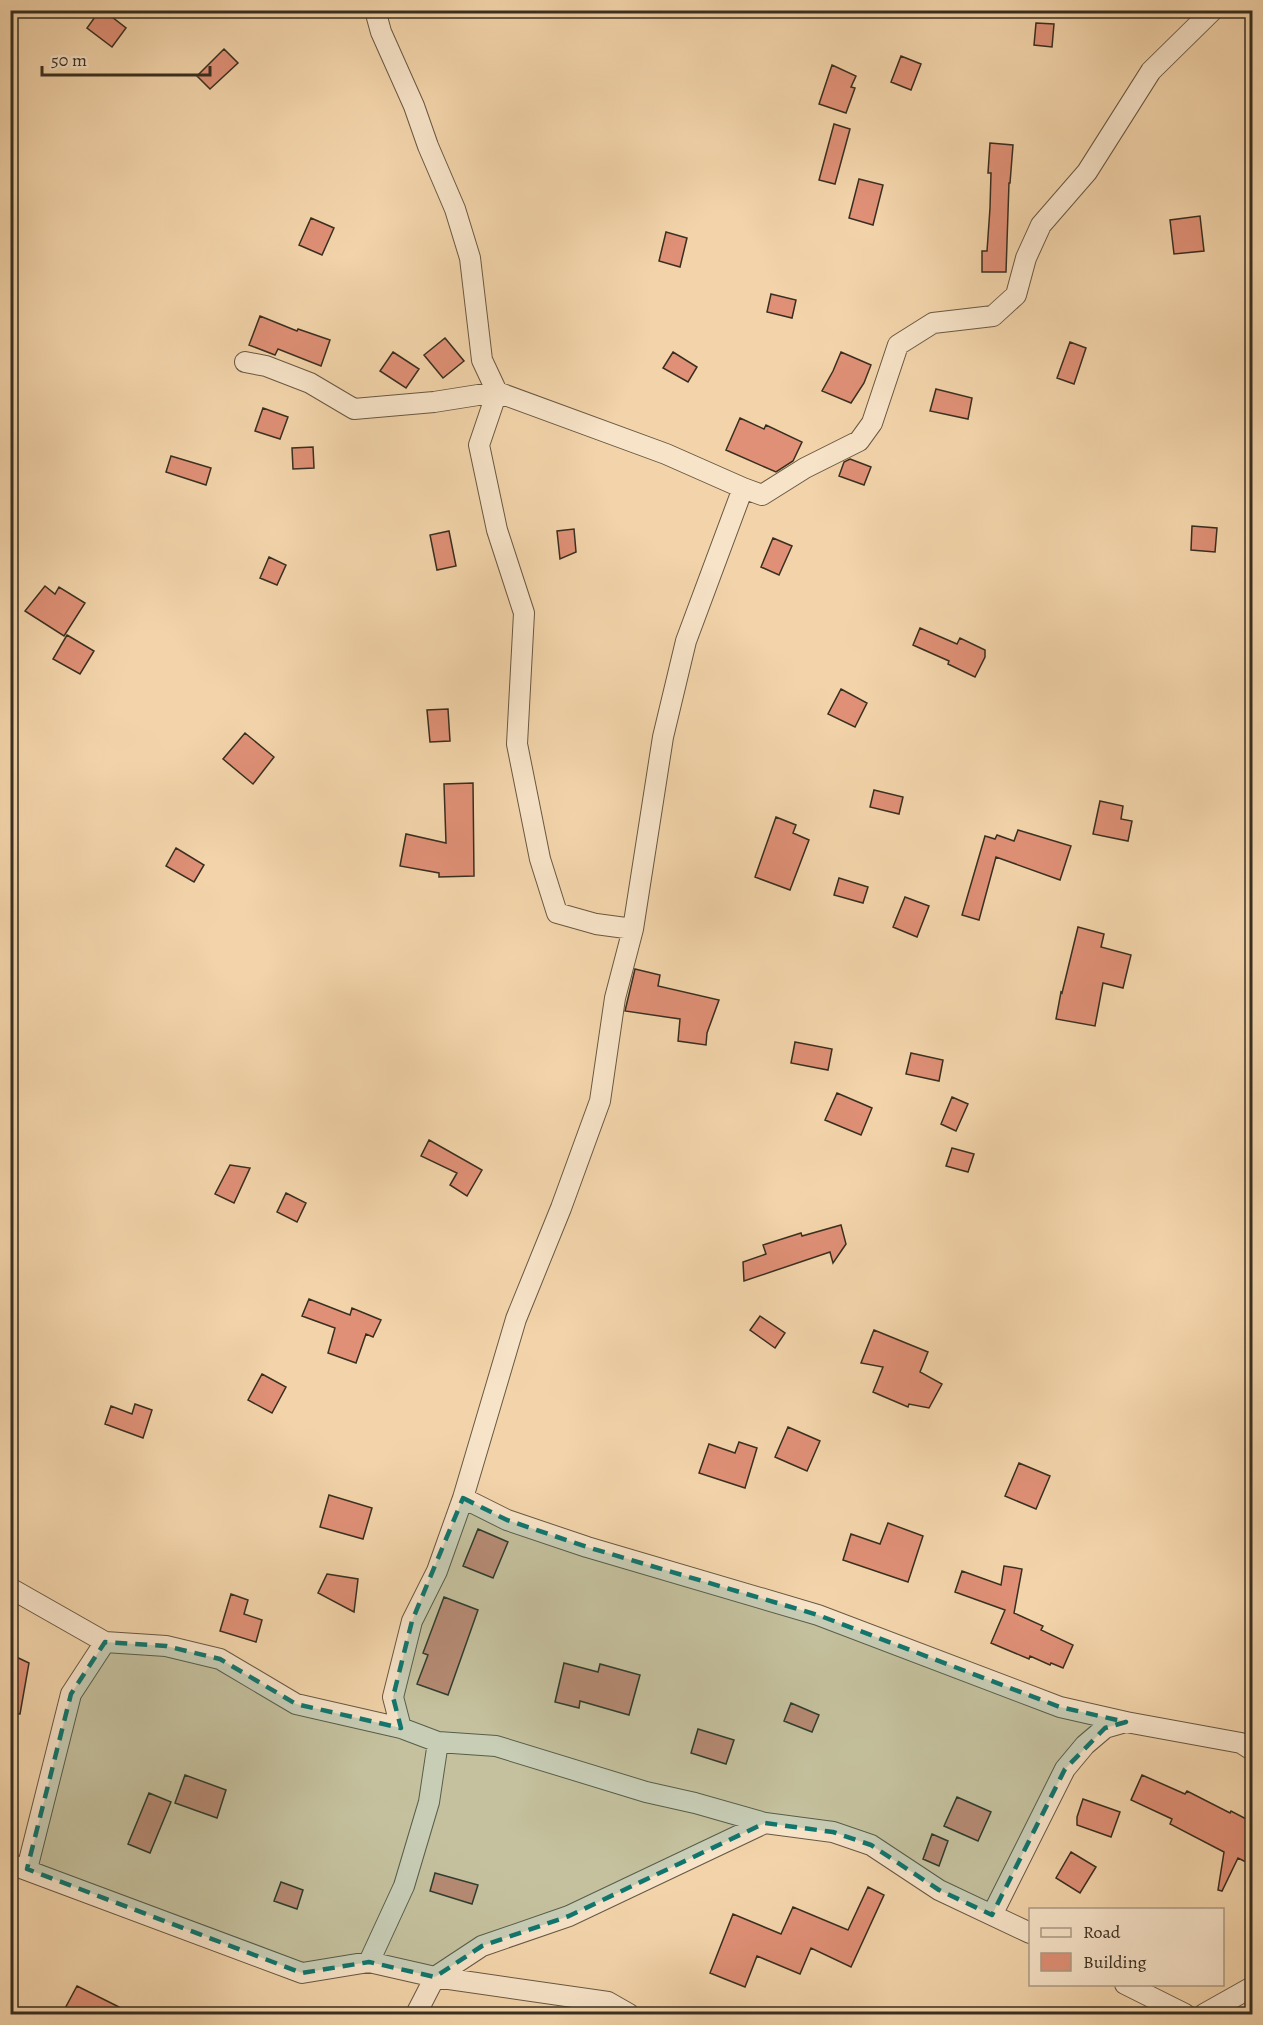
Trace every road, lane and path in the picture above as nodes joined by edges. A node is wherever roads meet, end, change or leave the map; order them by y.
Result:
1 (375, 10) edge
2 (1213, 10) edge
3 (245, 362) dead end
4 (497, 392) junction
5 (743, 488) junction
6 (633, 929) junction
7 (463, 1498) junction
8 (10, 1588) edge
9 (105, 1642) junction
10 (1126, 1722) junction
11 (401, 1728) junction
12 (438, 1742) junction
13 (1252, 1750) edge
14 (765, 1823) junction
15 (19, 1866) edge
16 (992, 1915) junction
17 (1029, 1933) edge
18 (369, 1962) junction
19 (435, 1977) junction
20 (1129, 1986) edge
21 (1252, 1987) edge
22 (417, 2014) edge
23 (629, 2014) edge
24 (1185, 2014) edge
25 (1204, 2014) edge

1 - 4 street
2 - 5 street
3 - 4 street
4 - 5 street
4 - 6 street
5 - 6 street
6 - 7 street
7 - 10 street
7 - 11 street
8 - 9 street
9 - 11 street
9 - 15 street
10 - 13 street
10 - 16 street
11 - 12 street
12 - 14 street
12 - 18 street
14 - 16 street
14 - 19 street
15 - 18 street
16 - 17 street
18 - 19 street
19 - 22 street
19 - 23 street
20 - 24 street
21 - 25 street

